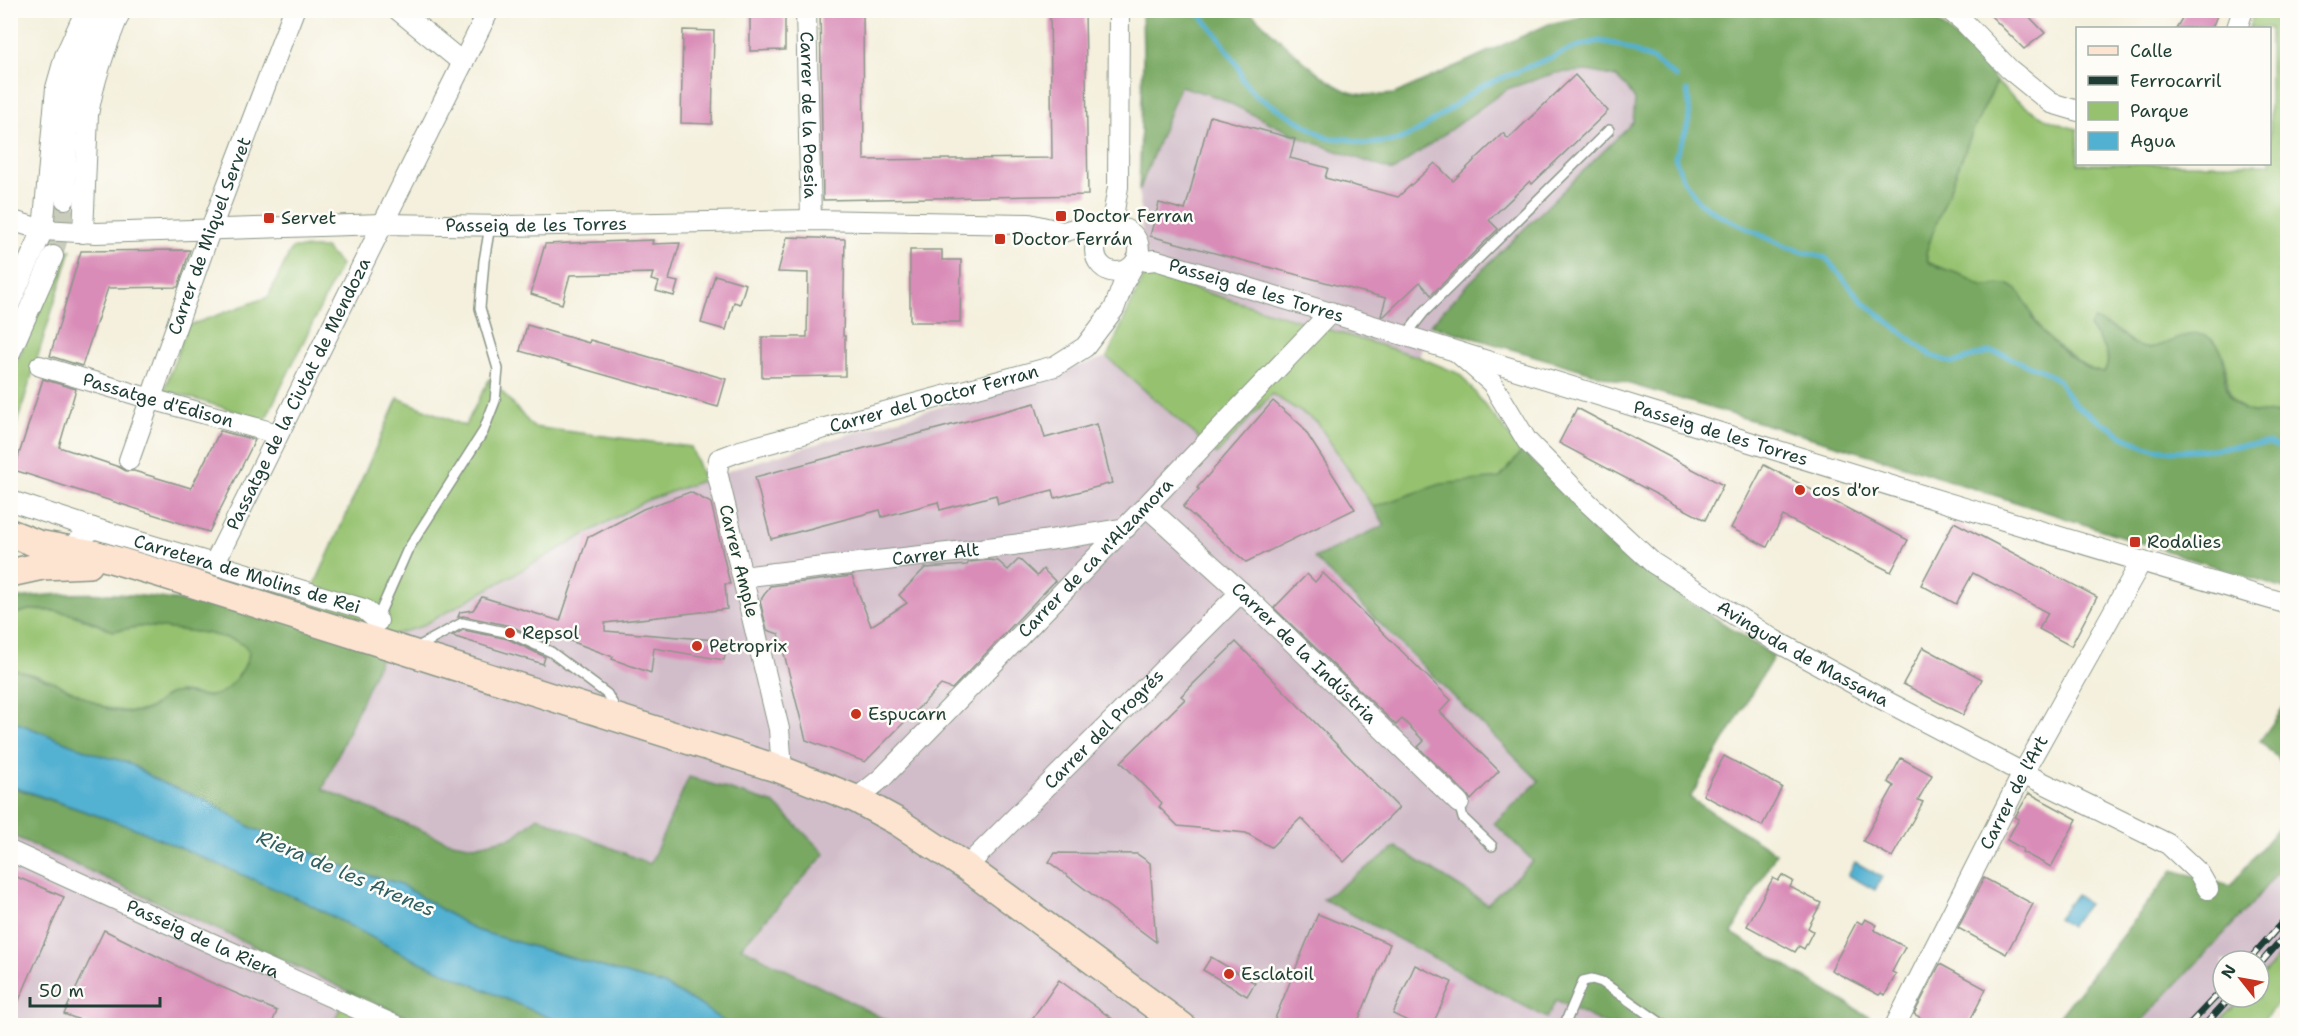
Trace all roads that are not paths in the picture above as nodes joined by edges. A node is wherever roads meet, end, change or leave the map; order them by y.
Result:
1 (86, 10) edge
2 (104, 10) edge
3 (121, 10) edge
4 (294, 10) edge
5 (398, 10) edge
6 (489, 10) edge
7 (806, 10) edge
8 (1119, 10) edge
9 (1949, 10) edge
10 (2243, 10) edge
11 (2237, 27) edge
12 (463, 63) junction
13 (2076, 110) edge
14 (1609, 129) dead end
15 (65, 199) tunnel mouth
16 (10, 220) edge
17 (811, 220) junction
18 (383, 224) junction
19 (490, 226) junction
20 (43, 230) junction
21 (1113, 230) junction
22 (210, 231) junction
23 (1063, 232) junction
24 (83, 233) junction
25 (1095, 252) junction
26 (53, 256) tunnel mouth
27 (1141, 258) junction
28 (1108, 271) junction
29 (1119, 296) junction
30 (10, 303) edge
31 (1331, 312) junction
32 (1406, 335) junction
33 (1451, 348) junction
34 (10, 353) edge
35 (40, 366) dead end
36 (151, 399) junction
37 (278, 434) junction
38 (719, 459) joint
39 (129, 460) dead end
40 (14, 502) dead end
41 (1146, 506) junction
42 (93, 528) junction
43 (1126, 528) junction
44 (10, 533) edge
45 (70, 549) junction
46 (2141, 562) junction
47 (124, 564) junction
48 (214, 564) junction
49 (10, 573) edge
50 (743, 577) junction
51 (1241, 592) junction
52 (2288, 604) edge
53 (390, 637) junction
54 (621, 718) junction
55 (782, 770) junction
56 (2023, 773) junction
57 (856, 799) junction
58 (1459, 803) joint
59 (1492, 846) dead end
60 (10, 850) edge
61 (966, 867) junction
62 (2208, 889) dead end
63 (396, 1026) edge
64 (1182, 1026) edge
65 (1564, 1026) edge
66 (1665, 1026) edge
67 (1895, 1026) edge

1 - 20 street
2 - 15 street
3 - 24 street
4 - 22 street, Carrer de Miquel Servet
5 - 12 street
6 - 12 street, Passatge de la Ciutat de Mendoza
7 - 17 street, Carrer de la Poesia
8 - 21 street
9 - 13 street
10 - 11 street
12 - 18 street, Passatge de la Ciutat de Mendoza
14 - 32 lane
16 - 20 street, Passeig de les Torres
17 - 19 street, Passeig de les Torres
17 - 23 street, Passeig de les Torres
18 - 19 street, Passeig de les Torres
18 - 22 street, Passeig de les Torres
18 - 37 street, Passatge de la Ciutat de Mendoza
19 - 53 lane
20 - 24 street, Passeig de les Torres
20 - 30 street
21 - 23 street, Passeig de les Torres
21 - 25 street
21 - 27 street
22 - 24 street, Passeig de les Torres
22 - 36 street, Carrer de Miquel Servet
23 - 25 street, Passeig de les Torres
25 - 28 street
26 - 34 street
27 - 28 street
27 - 29 street, Carrer del Doctor Ferran
27 - 31 street, Passeig de les Torres
28 - 29 street
29 - 38 street, Carrer del Doctor Ferran
31 - 32 street, Passeig de les Torres
31 - 41 street, Carrer de ca n'Alzamora
32 - 33 street, Passeig de les Torres
33 - 46 street, Passeig de les Torres
33 - 56 street, Avinguda de Massana
35 - 36 street, Passatge d'Edison
36 - 37 street, Passatge d'Edison
36 - 39 street, Carrer de Miquel Servet
37 - 48 street, Passatge de la Ciutat de Mendoza
38 - 50 street, Carrer Ample
40 - 42 street, Carretera de Molins de Rei
41 - 43 street, Carrer de ca n'Alzamora
41 - 51 street, Carrer de la Indústria
42 - 45 street
42 - 48 street, Carretera de Molins de Rei
43 - 50 street, Carrer Alt
43 - 57 street, Carrer de ca n'Alzamora
44 - 45 main road, Carretera de Molins de Rei
45 - 47 main road, Carretera de Molins de Rei
46 - 52 street, Passeig de les Torres
46 - 56 street, Carrer de l'Art
47 - 49 main road, Carretera de Molins de Rei
47 - 53 main road, Carretera de Molins de Rei
48 - 53 street, Carretera de Molins de Rei
50 - 55 street, Carrer Ample
51 - 58 street, Carrer de la Indústria
51 - 61 street, Carrer del Progrés
53 - 54 main road
53 - 54 lane
54 - 55 main road
55 - 57 main road
56 - 62 street, Avinguda de Massana
56 - 67 street, Carrer de l'Art
57 - 61 main road
58 - 59 lane
60 - 63 street, Passeig de la Riera
61 - 64 main road
65 - 66 lane

